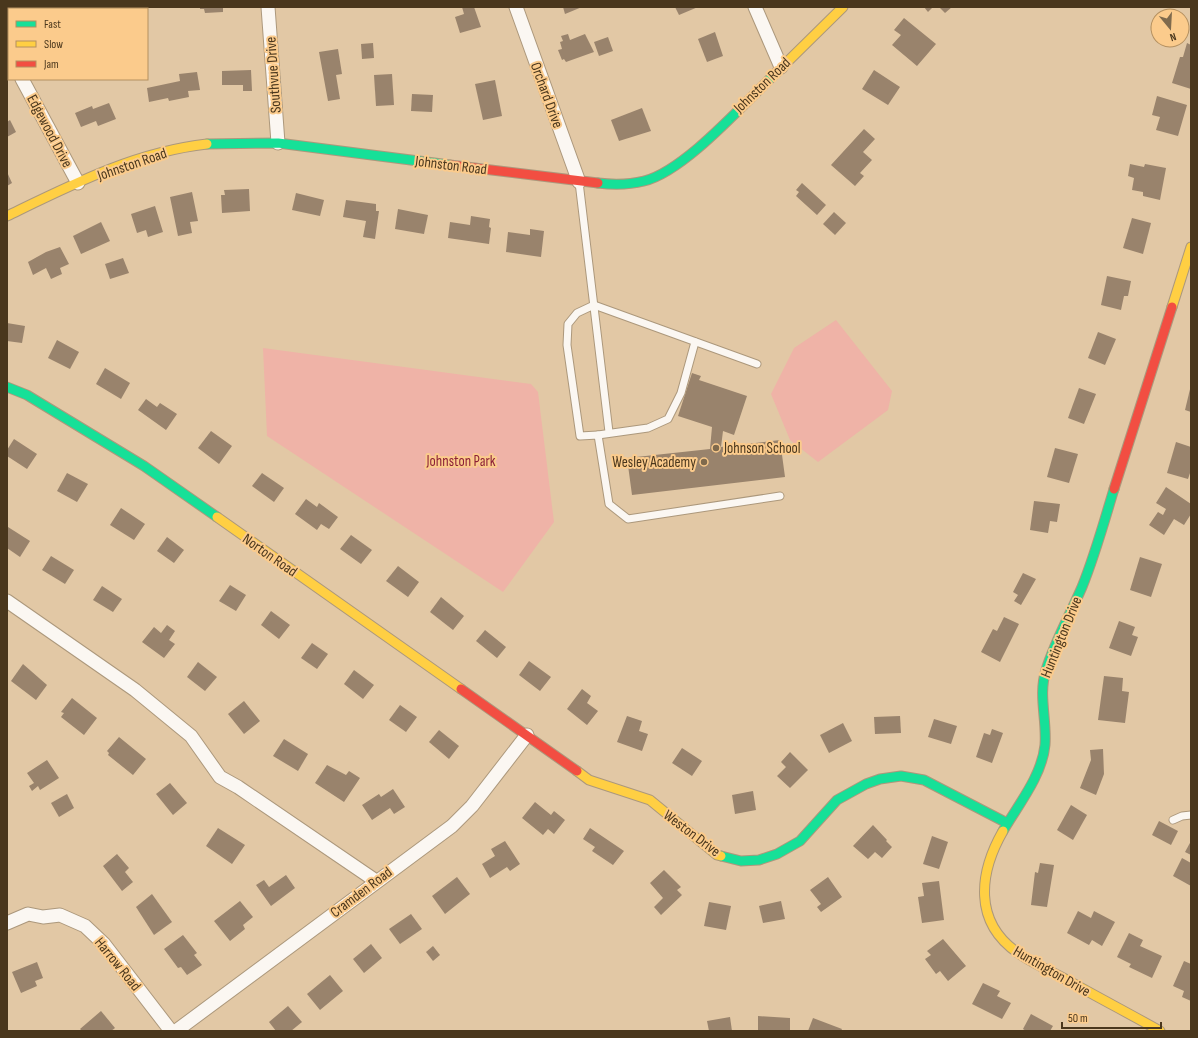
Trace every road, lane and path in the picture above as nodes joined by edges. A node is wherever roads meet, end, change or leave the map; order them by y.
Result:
1 (268, 7) edge
2 (516, 7) edge
3 (755, 7) edge
4 (843, 7) edge
5 (780, 67) junction
6 (23, 80) edge
7 (278, 143) junction
8 (579, 182) junction
9 (78, 183) junction
10 (7, 216) edge
11 (1191, 247) edge
12 (594, 305) junction
13 (695, 342) junction
14 (757, 364) dead end
15 (7, 387) edge
16 (609, 432) junction
17 (598, 435) junction
18 (780, 496) dead end
19 (7, 601) edge
20 (527, 734) junction
21 (1191, 815) edge
22 (1172, 820) dead end
23 (1007, 823) junction
24 (376, 881) junction
25 (7, 923) edge
26 (171, 1031) edge
27 (176, 1031) edge
28 (1160, 1031) edge

1 - 7 street, Southvue Drive
2 - 8 street, Orchard Drive
3 - 5 street
4 - 5 street, Johnston Road
5 - 8 street, Johnston Road
6 - 9 street, Edgewood Drive
7 - 8 street, Johnston Road
7 - 9 street, Johnston Road
8 - 12 lane
9 - 10 street, Johnston Road
11 - 23 street, Huntington Drive
12 - 13 lane
12 - 16 lane
12 - 17 lane
13 - 14 lane
13 - 16 lane
15 - 20 street, Norton Road
16 - 17 lane
17 - 18 lane
19 - 24 street
20 - 23 street, Weston Drive
20 - 24 street, Cramden Road
21 - 22 lane
23 - 28 street, Huntington Drive
24 - 27 street, Cramden Road
25 - 26 street, Harrow Road

